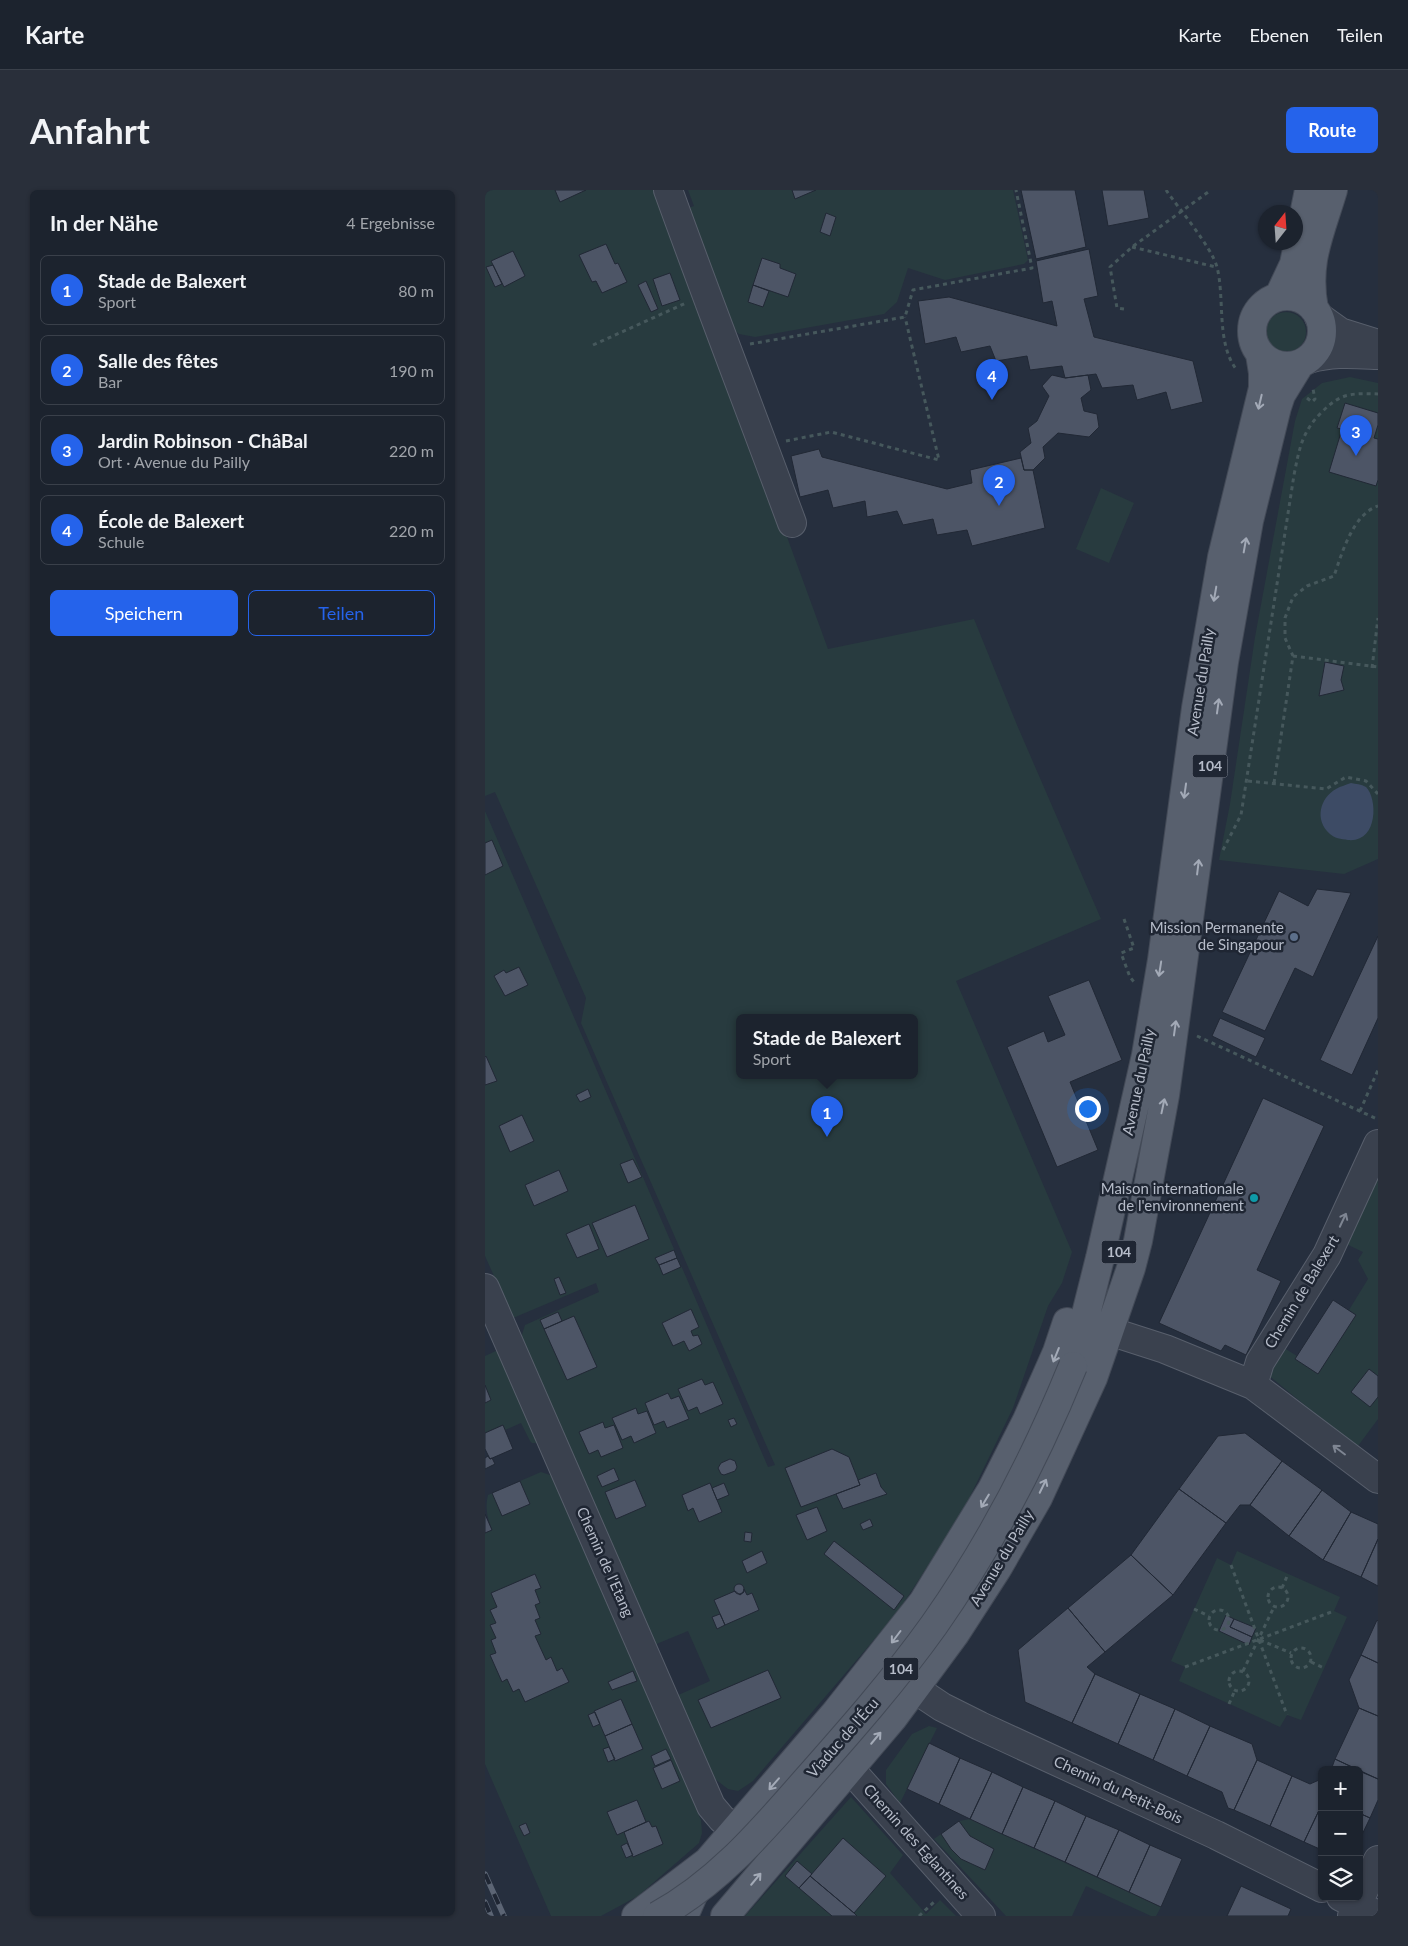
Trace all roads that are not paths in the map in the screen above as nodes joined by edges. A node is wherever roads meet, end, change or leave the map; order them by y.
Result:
1 (668, 190) edge
2 (1319, 199) edge
3 (1279, 296) junction
4 (1317, 313) junction
5 (1378, 344) edge
6 (1259, 354) junction
7 (1378, 355) edge
8 (1307, 370) junction
9 (792, 523) dead end
10 (1157, 1136) junction
11 (1378, 1144) edge
12 (1122, 1160) junction
13 (485, 1288) edge
14 (1109, 1331) junction
15 (1073, 1366) junction
16 (1253, 1385) junction
17 (1378, 1479) edge
18 (915, 1689) junction
19 (850, 1769) junction
20 (735, 1830) junction
21 (1378, 1860) edge
22 (708, 1861) junction
23 (1318, 1886) edge
24 (1357, 1908) edge
25 (727, 1915) edge
26 (636, 1916) edge
27 (657, 1916) edge
28 (684, 1916) edge
29 (981, 1916) edge

1 - 9 street
2 - 3 main road
2 - 4 main road
3 - 4 main road
3 - 6 main road
4 - 5 street
4 - 8 main road
6 - 8 main road
6 -> 12 main road, Avenue du Pailly / 104
7 - 8 street
10 -> 8 main road, Avenue du Pailly / 104
10 - 14 main road, Avenue du Pailly / 104
10 - 15 main road, Avenue du Pailly / 104
16 -> 11 street, Chemin de Balexert
12 - 15 main road, Avenue du Pailly / 104
12 -> 20 main road, Avenue du Pailly / 104
13 - 20 street, Chemin de l'Etang
14 - 16 street
18 -> 14 main road, Avenue du Pailly / 104
15 - 27 main road, Viaduc de l'Écu / 104, bridge
17 -> 16 street
19 -> 18 main road, Avenue du Pailly / 104
18 - 23 street, Chemin du Petit-Bois
25 -> 19 main road, Avenue du Pailly / 104
19 - 29 street, Chemin des Eglantines
20 - 22 main road, Avenue du Pailly / 104
21 - 24 street
22 - 26 main road, 104
22 - 28 main road, Avenue du Pailly / 104

